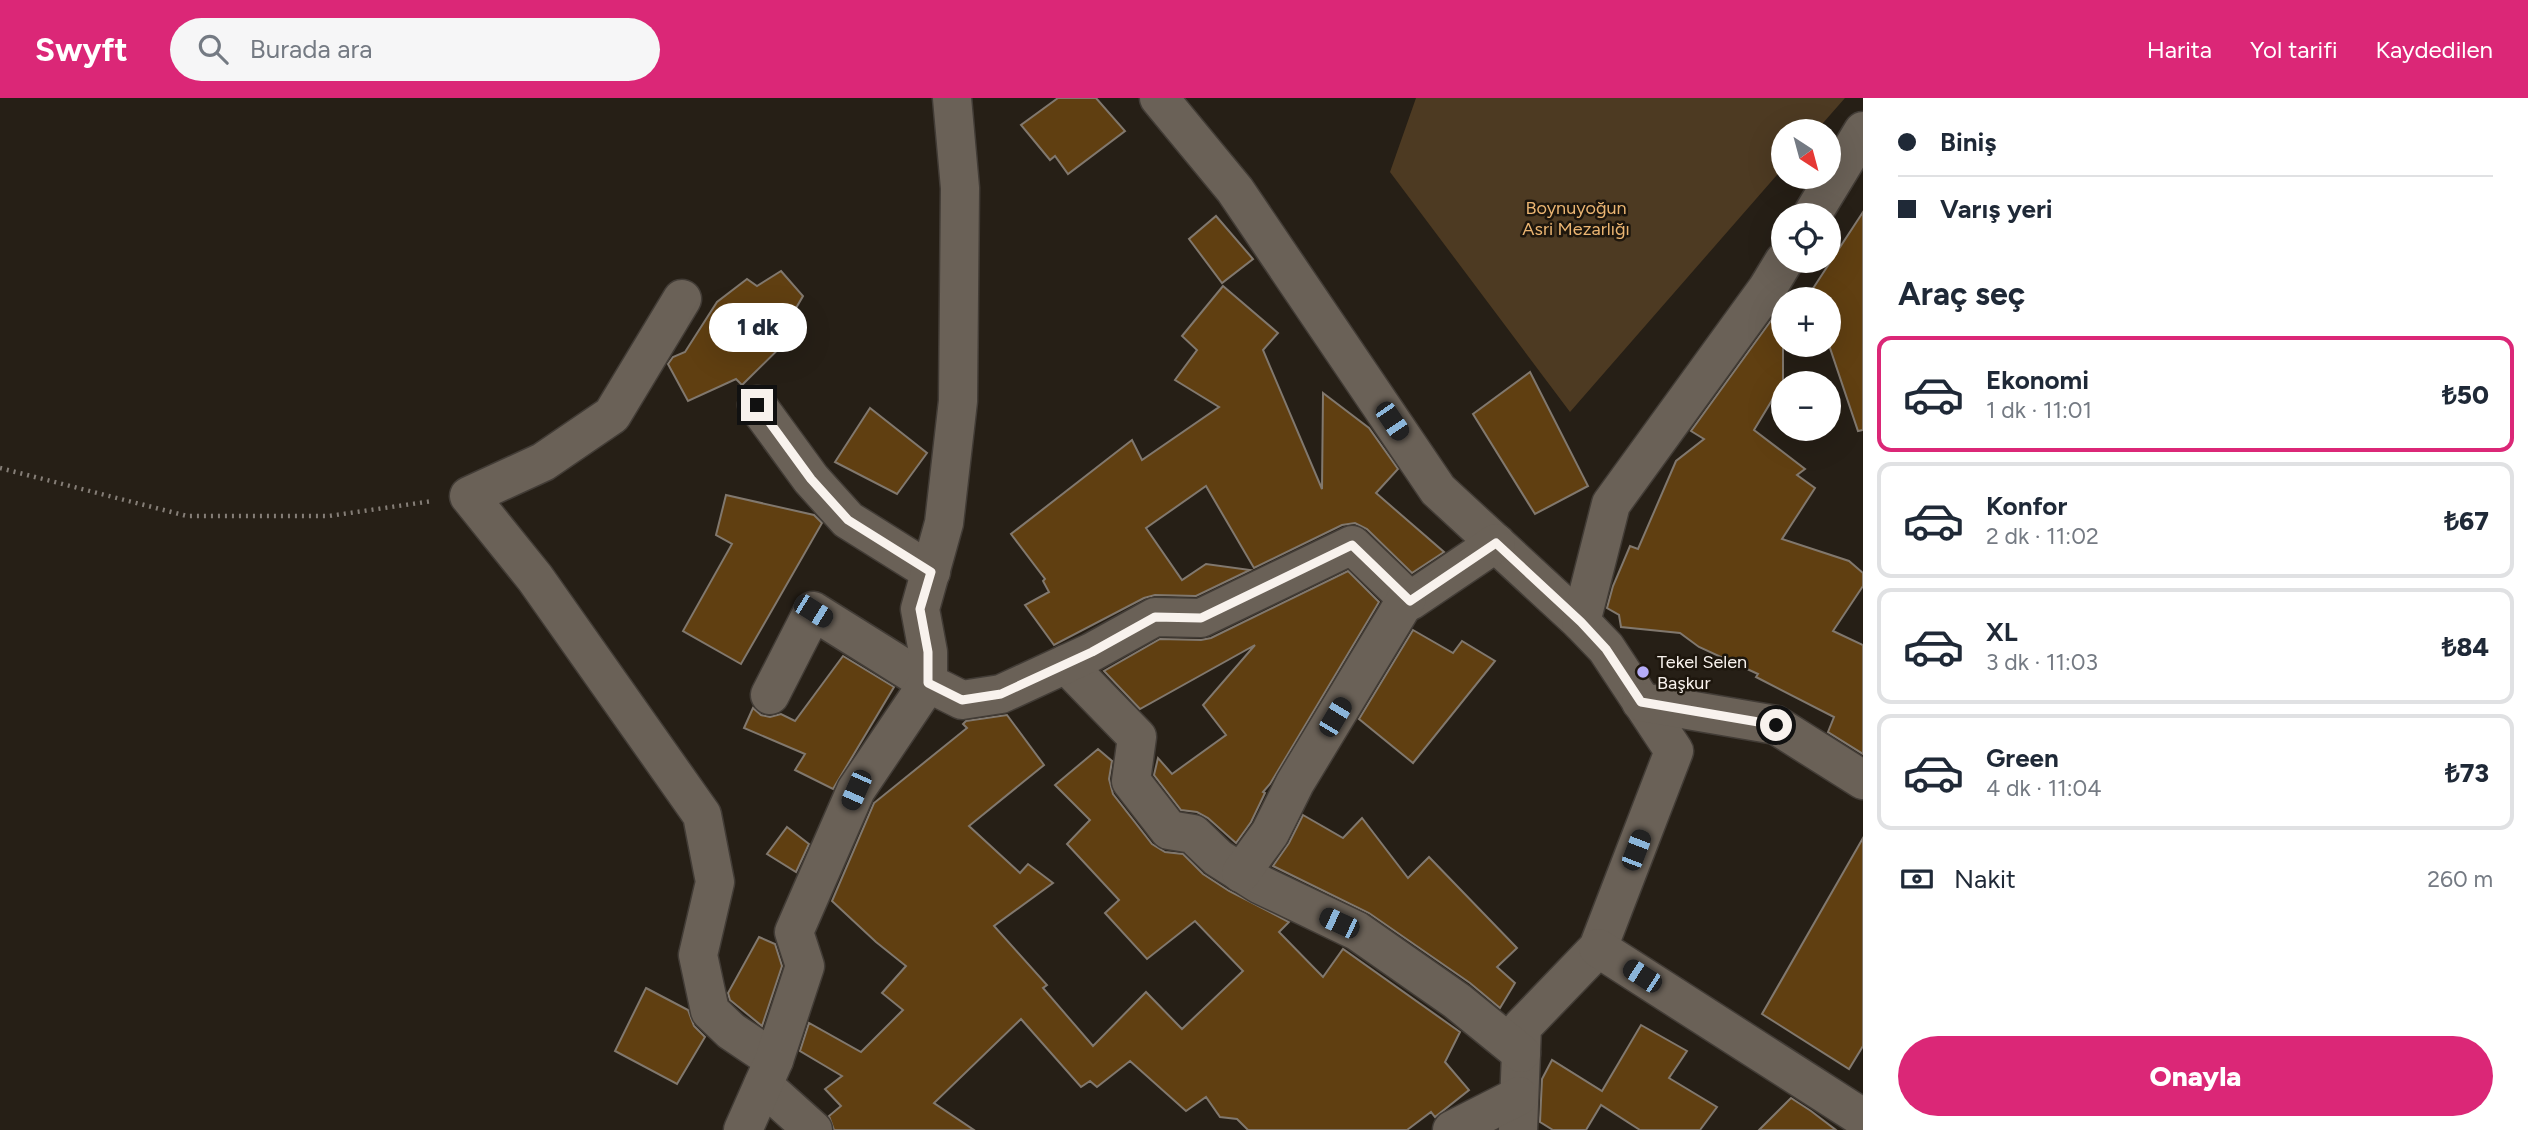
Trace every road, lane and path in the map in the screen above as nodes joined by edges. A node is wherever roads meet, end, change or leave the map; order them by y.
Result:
1 (952, 98) edge
2 (1159, 98) edge
3 (1863, 131) edge
4 (1819, 203) edge
5 (1777, 273) edge
6 (682, 299) dead end
7 (757, 405) dead end
8 (0, 468) edge
9 (468, 496) junction
10 (1496, 543) junction
11 (931, 572) junction
12 (1406, 598) junction
13 (1581, 622) junction
14 (1066, 664) junction
15 (928, 683) junction
16 (770, 695) dead end
17 (1641, 702) junction
18 (1863, 780) edge
19 (1241, 873) junction
20 (1598, 948) junction
21 (1521, 1052) junction
22 (768, 1072) junction
23 (1519, 1113) edge
24 (1863, 1118) edge
25 (743, 1130) edge
26 (813, 1130) edge
27 (1452, 1130) edge

1 - 11 street
2 - 10 street
3 - 4 street
5 - 13 street
6 - 9 street
7 - 11 street
8 - 9 path
9 - 22 street
10 - 12 street
10 - 13 street
11 - 15 street
12 - 14 street
12 - 19 street
13 - 17 street
14 - 15 street
14 - 19 street
15 - 16 street
15 - 22 street
17 - 18 street
17 - 20 street
19 - 21 street
20 - 21 street
20 - 24 street
21 - 23 street
22 - 25 street
22 - 26 street
23 - 27 street

